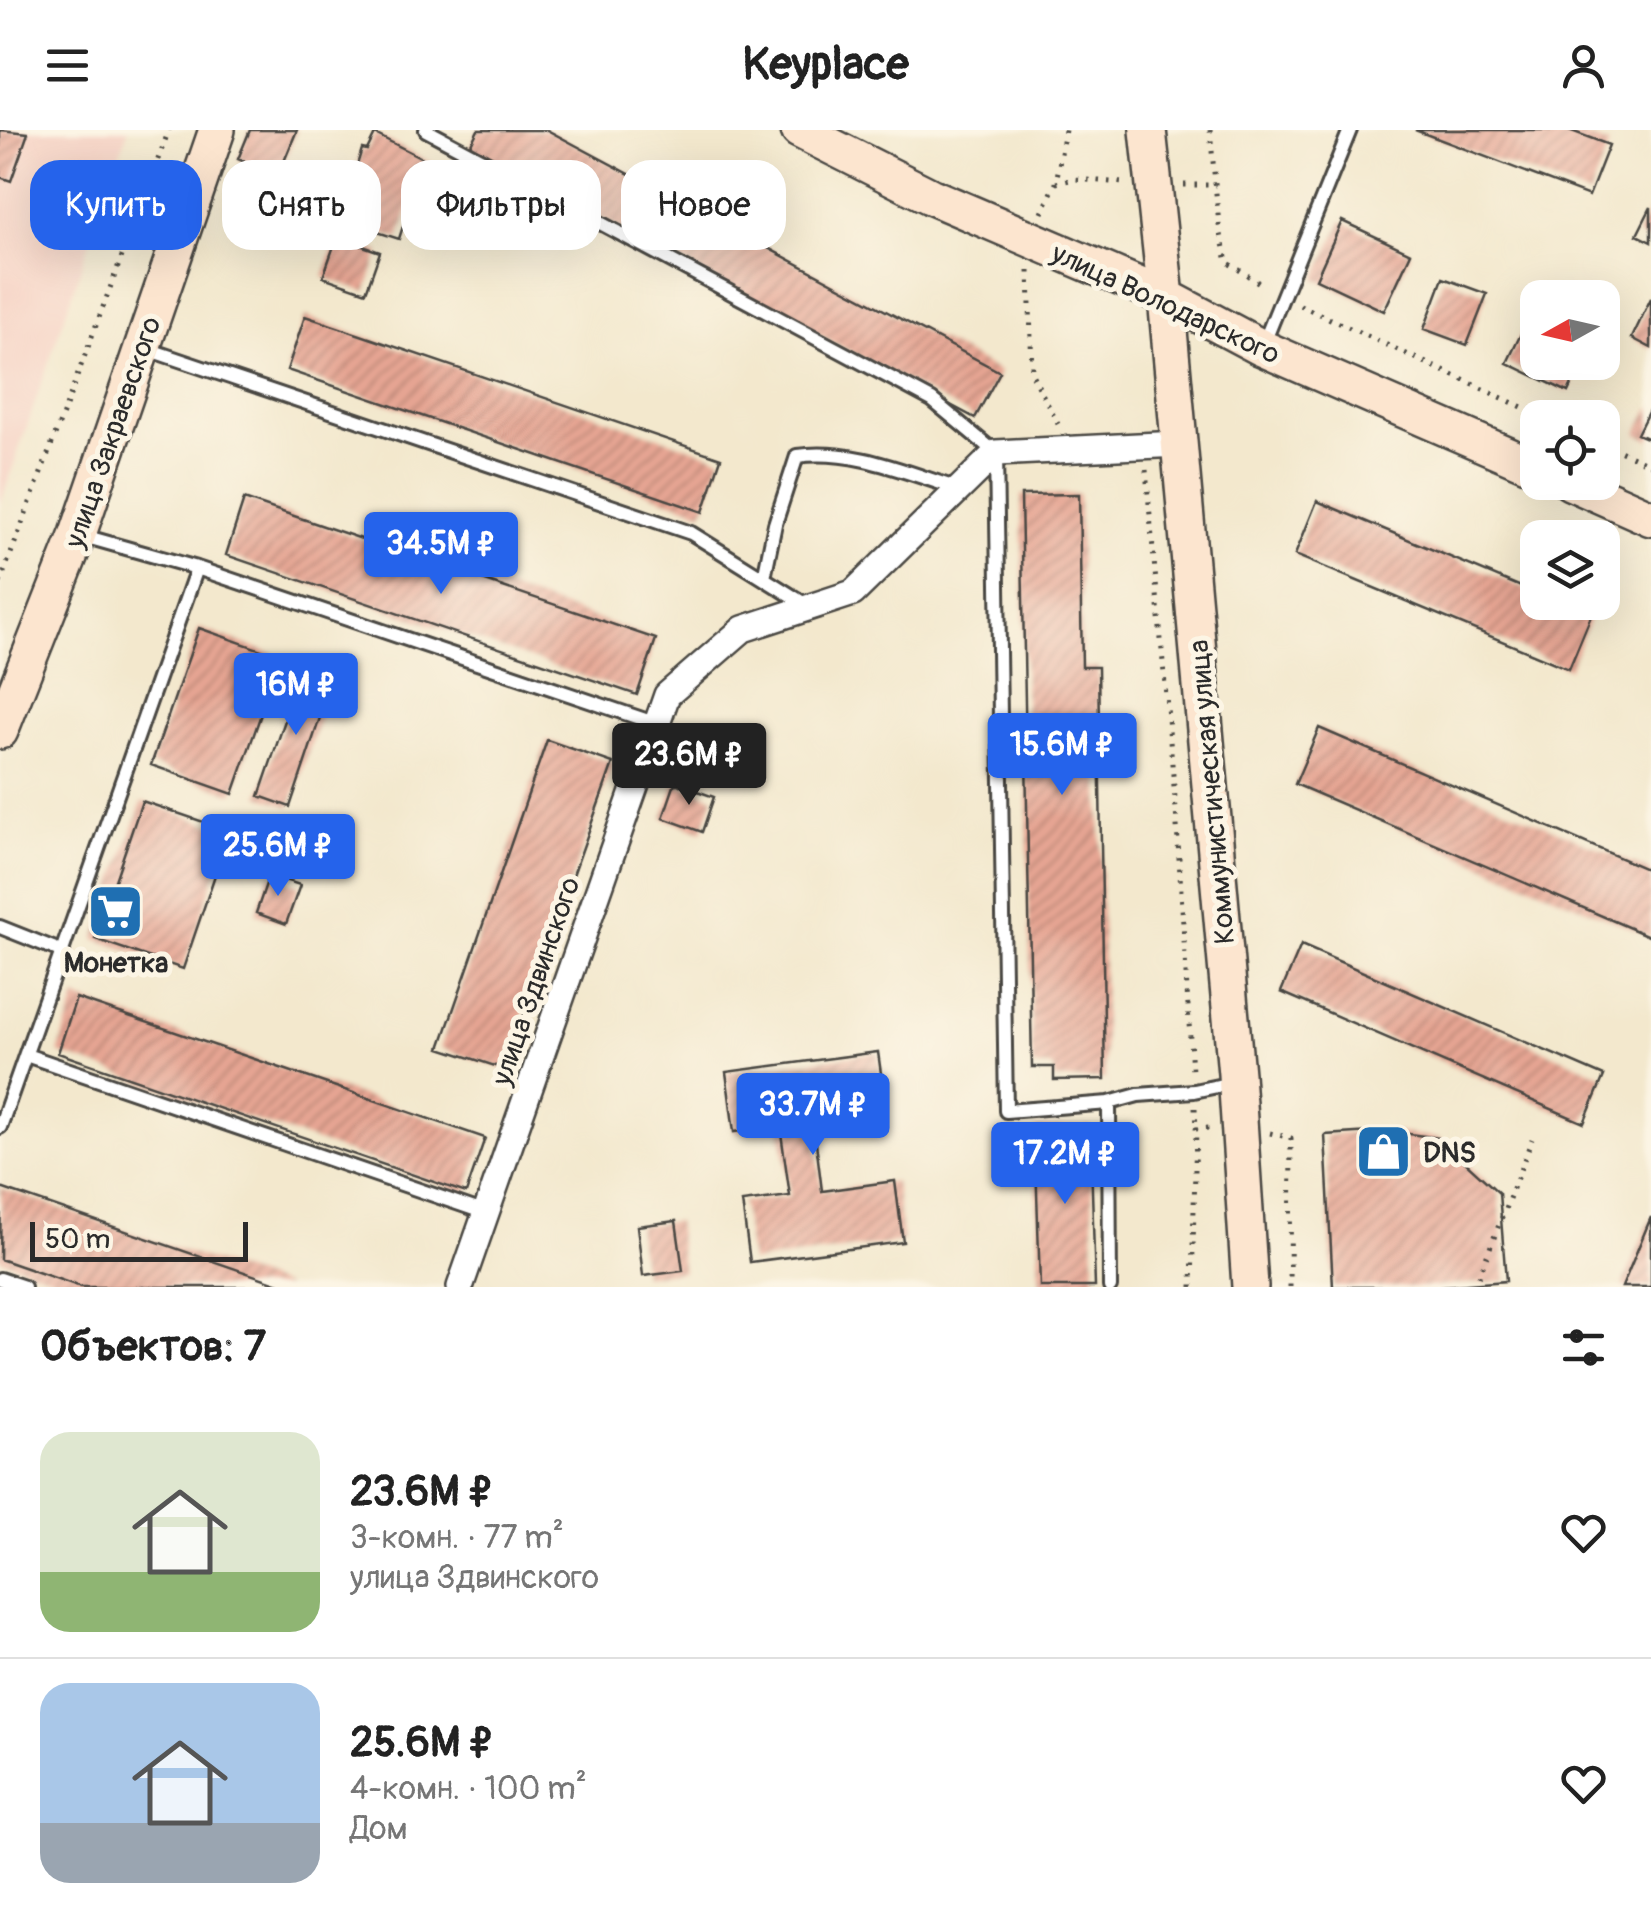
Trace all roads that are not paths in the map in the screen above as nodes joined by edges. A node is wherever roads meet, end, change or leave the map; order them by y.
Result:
1 (216, 130) edge
2 (426, 130) edge
3 (799, 130) edge
4 (1148, 130) edge
5 (1350, 130) edge
6 (1166, 298) junction
7 (142, 347) junction
8 (1262, 348) junction
9 (1162, 445) junction
10 (996, 453) junction
11 (1520, 460) edge
12 (959, 489) junction
13 (1610, 500) edge
14 (1651, 518) edge
15 (78, 534) junction
16 (197, 568) junction
17 (764, 578) junction
18 (810, 607) junction
19 (657, 724) junction
20 (0, 731) edge
21 (0, 927) edge
22 (62, 952) junction
23 (26, 1054) junction
24 (1236, 1082) junction
25 (1109, 1103) junction
26 (0, 1126) edge
27 (486, 1213) junction
28 (0, 1279) edge
29 (24, 1287) edge
30 (460, 1287) edge
31 (1110, 1287) edge
32 (1250, 1287) edge

1 - 7 main road, улица Закраевского
2 - 10 lane
3 - 6 main road, улица Володарского
4 - 6 main road, Коммунистическая улица
5 - 8 lane
6 - 8 main road, улица Володарского
6 - 9 main road, Коммунистическая улица
7 - 15 main road, улица Закраевского
7 - 17 lane
8 - 11 main road, улица Володарского
9 - 10 street
9 - 24 main road, Коммунистическая улица
10 - 12 street
10 - 25 lane
12 - 17 lane
12 - 18 street
13 - 14 main road
15 - 16 lane
15 - 20 main road, улица Закраевского
16 - 19 lane
16 - 22 lane
17 - 18 lane
18 - 19 street, улица Здвинского
19 - 27 street, улица Здвинского
21 - 22 lane
22 - 23 lane
23 - 26 lane
23 - 27 lane
24 - 25 lane
24 - 32 main road, Коммунистическая улица
25 - 31 lane
27 - 30 street, улица Здвинского
28 - 29 lane

